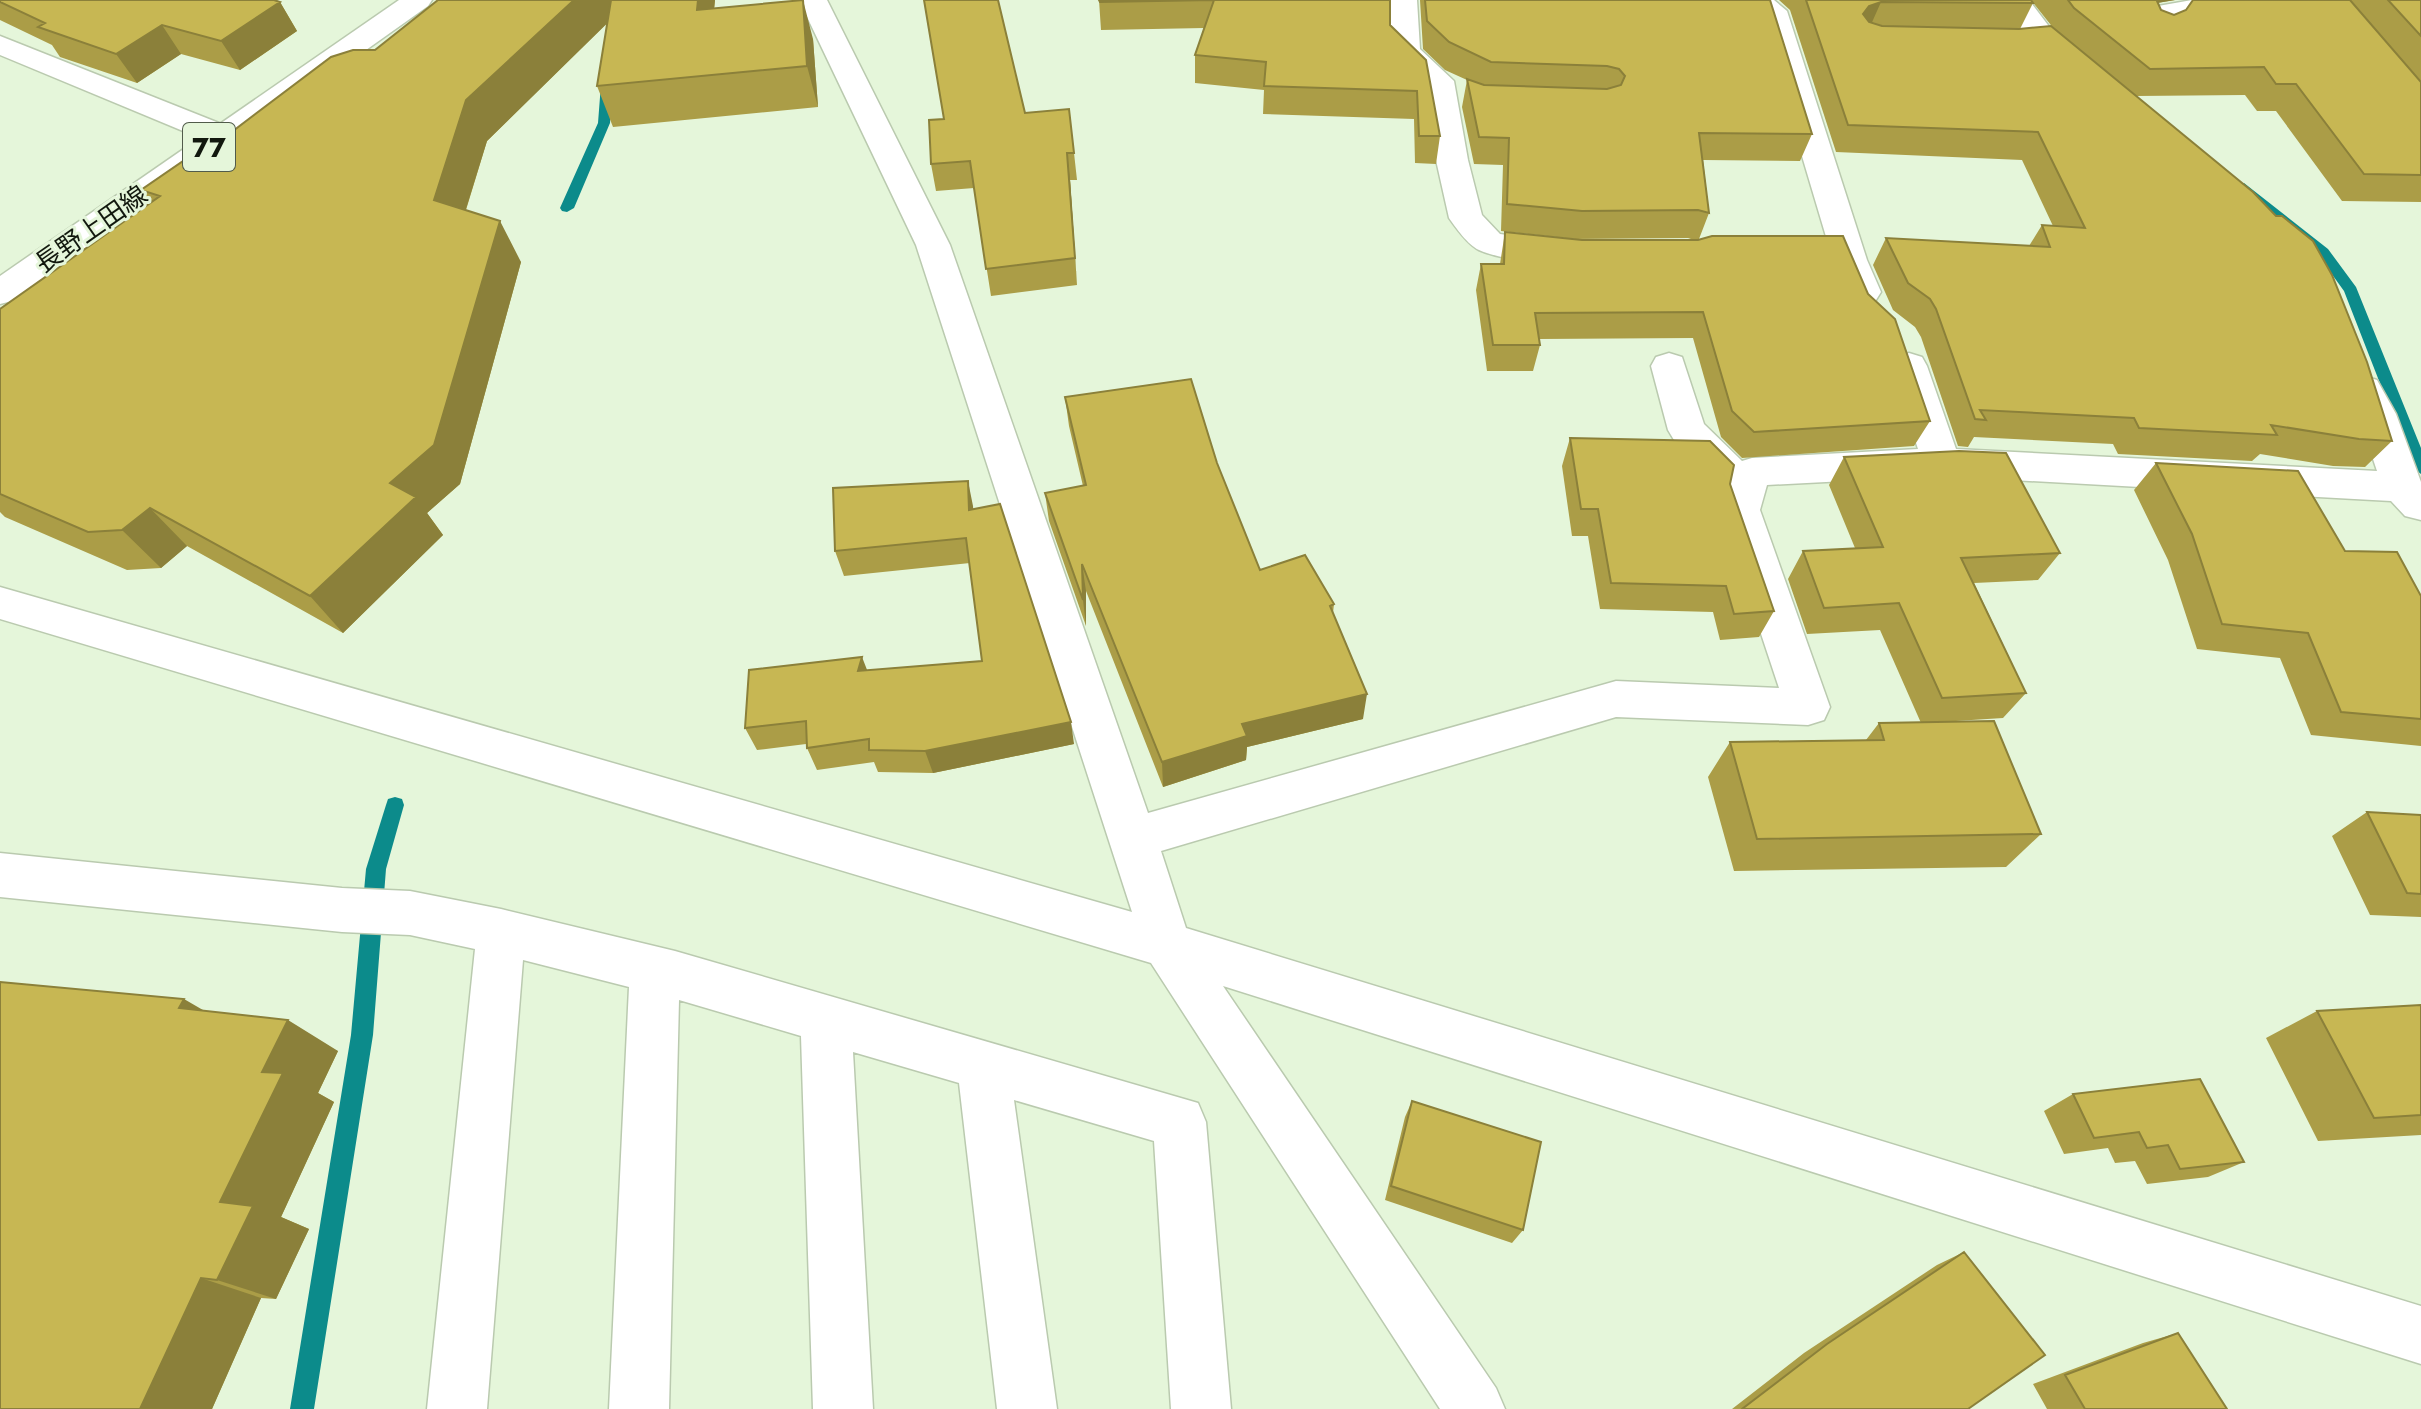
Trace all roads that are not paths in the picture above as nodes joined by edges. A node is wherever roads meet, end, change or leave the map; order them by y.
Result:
1 (418, 0) edge
2 (813, 0) edge
3 (1403, 0) edge
4 (1753, 0) edge
5 (2014, 0) edge
6 (2267, 5) edge
7 (2157, 30) edge
8 (0, 45) edge
9 (2096, 84) edge
10 (223, 136) junction
11 (1590, 253) edge
12 (0, 293) edge
13 (2349, 356) edge
14 (1669, 366) dead end
15 (1941, 462) junction
16 (1746, 490) junction
17 (2411, 498) edge
18 (0, 603) edge
19 (1133, 838) junction
20 (0, 875) edge
21 (501, 932) junction
22 (1167, 945) junction
23 (655, 970) junction
24 (826, 1019) junction
25 (983, 1064) junction
26 (2421, 1335) edge
27 (457, 1409) edge
28 (639, 1409) edge
29 (843, 1409) edge
30 (1027, 1409) edge
31 (1201, 1409) edge
32 (1475, 1409) edge

1 - 10 street, 長野上田線 / 77
2 - 19 street
3 - 11 street
4 - 15 street
5 - 9 street
6 - 7 street
8 - 10 street
10 - 12 street, 長野上田線 / 77
13 - 17 street
14 - 16 street
15 - 16 street
15 - 17 street
16 - 19 street
18 - 22 street
19 - 22 street
20 - 21 street
21 - 23 street
21 - 27 street
22 - 26 street
22 - 32 street
23 - 24 street
23 - 28 street
24 - 25 street
24 - 29 street
25 - 30 street
25 - 31 street

